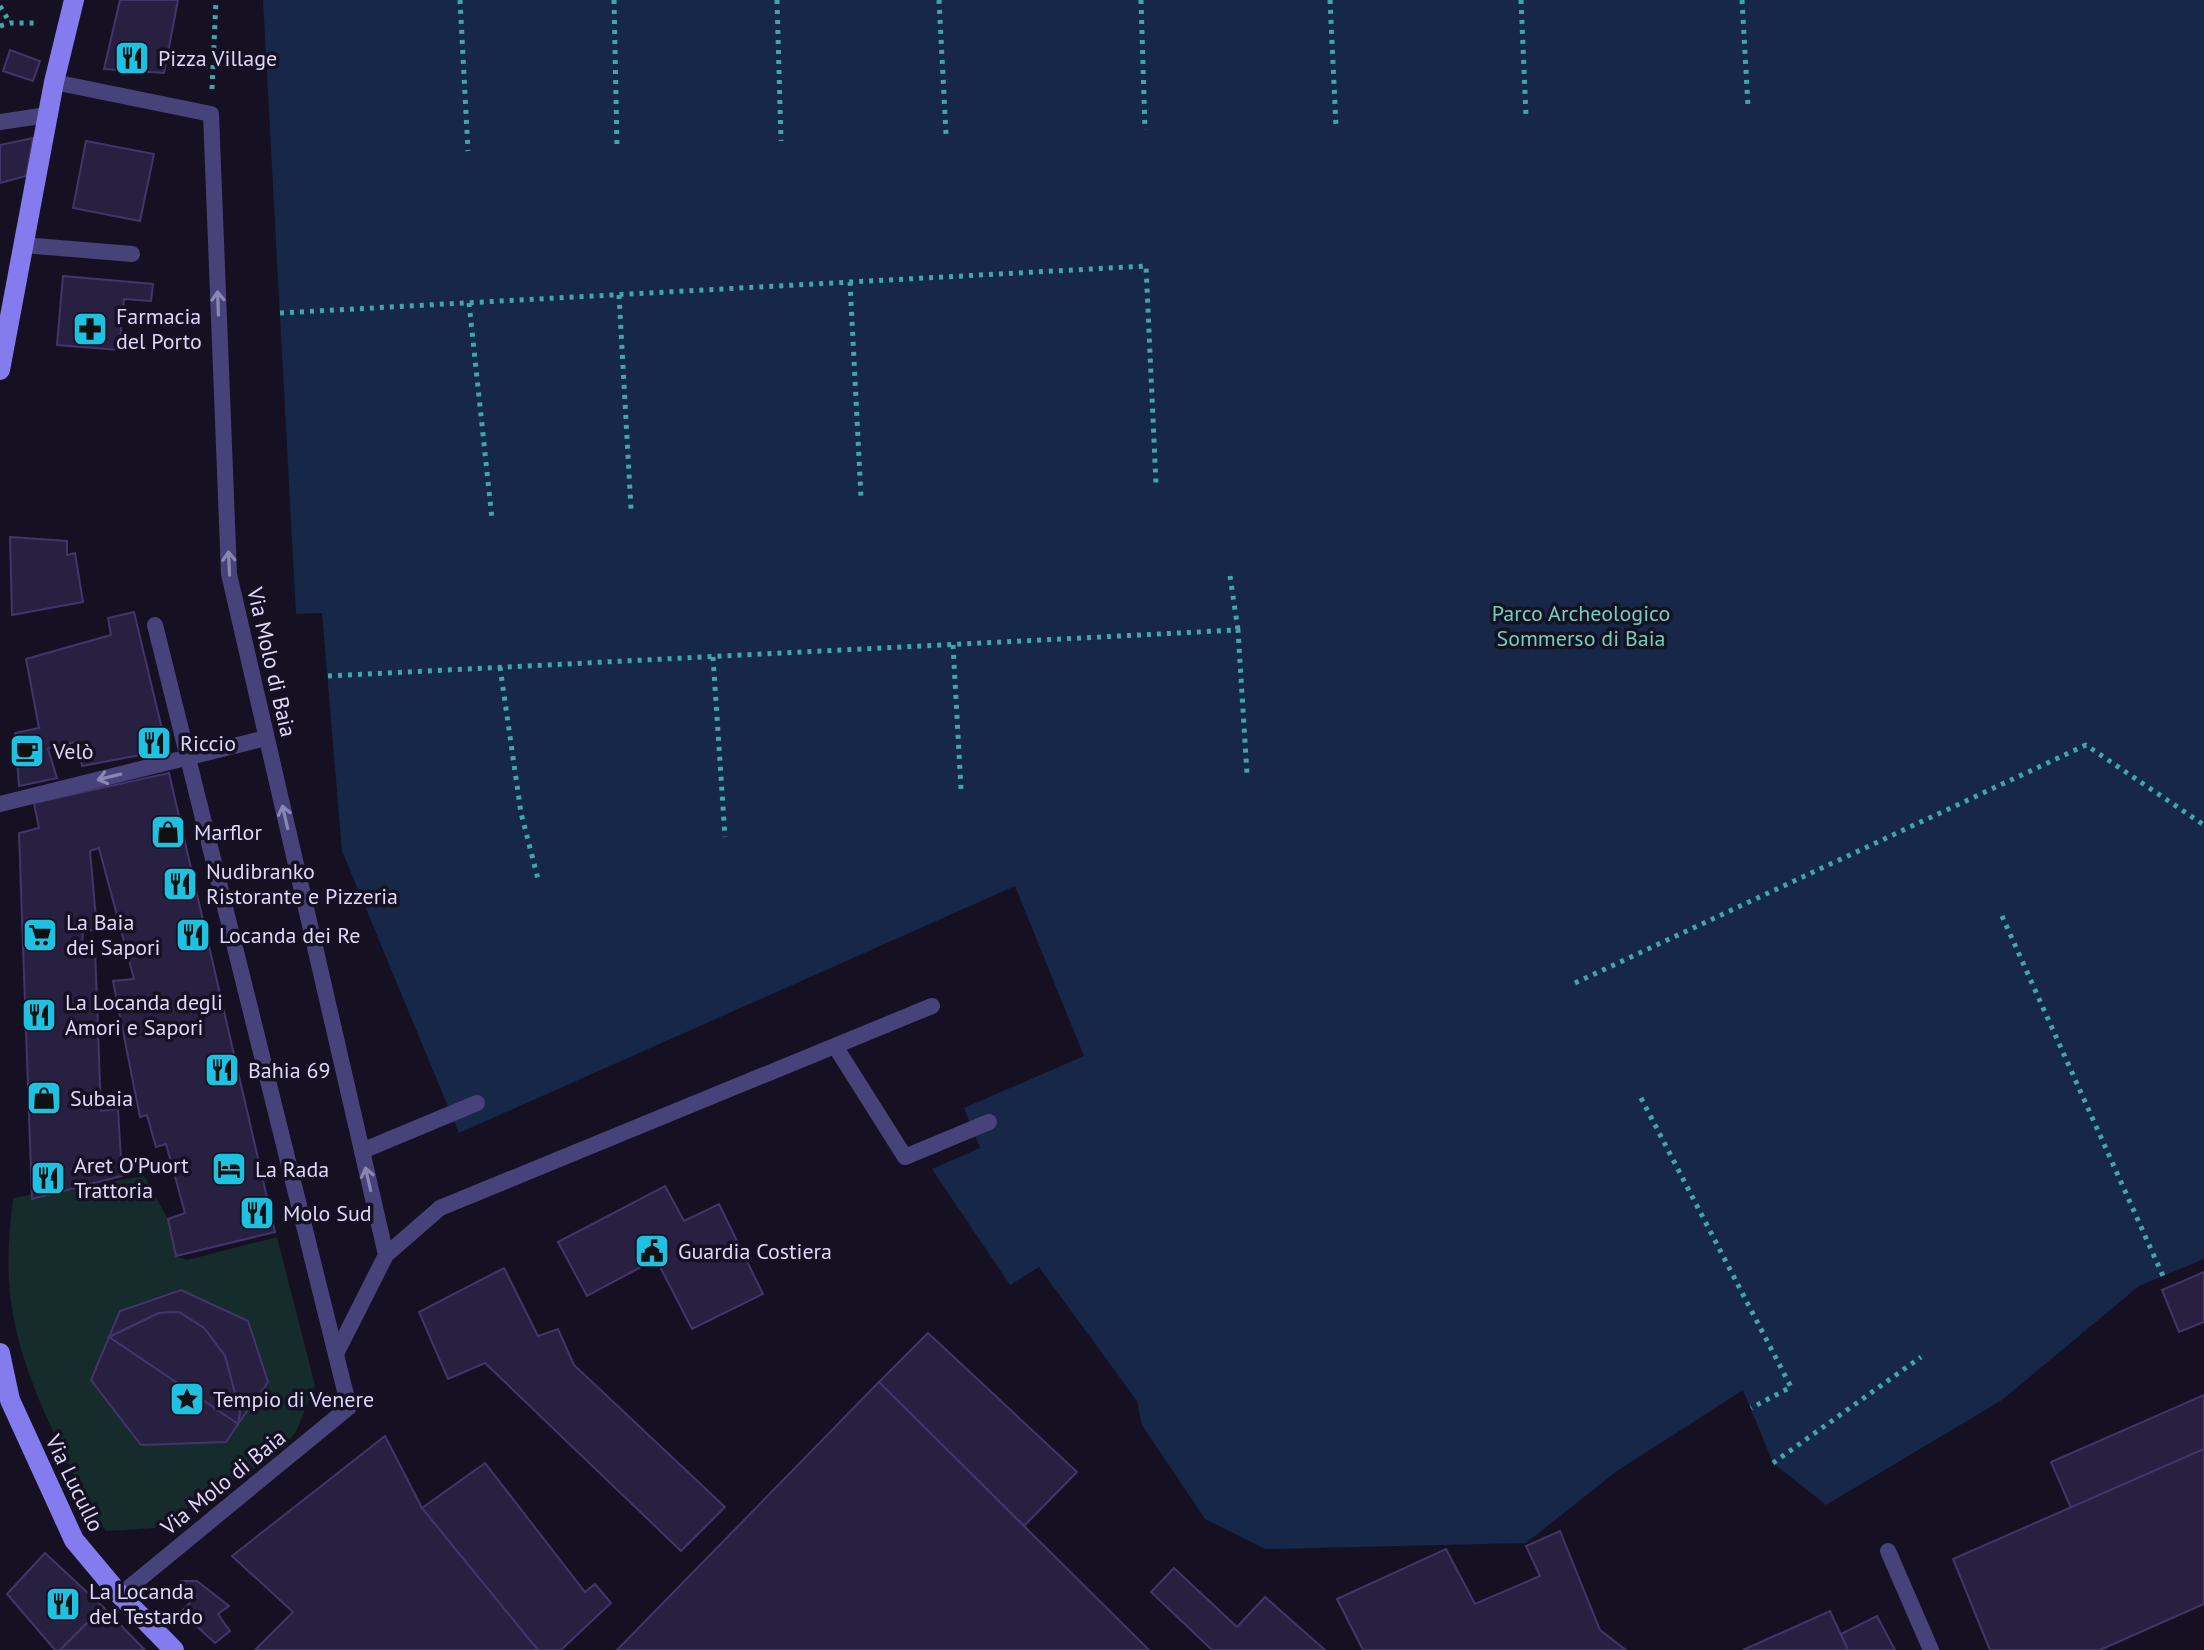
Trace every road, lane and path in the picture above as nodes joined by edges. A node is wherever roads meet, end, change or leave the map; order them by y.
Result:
1 (74, 0) edge
2 (216, 0) edge
3 (460, 0) edge
4 (614, 0) edge
5 (777, 0) edge
6 (939, 0) edge
7 (1141, 0) edge
8 (1330, 0) edge
9 (1521, 0) edge
10 (1742, 0) edge
11 (0, 6) edge
12 (10, 23) junction
13 (23, 23) dead end
14 (0, 26) edge
15 (54, 82) junction
16 (1748, 106) dead end
17 (211, 114) junction
18 (47, 115) junction
19 (1526, 116) dead end
20 (0, 122) edge
21 (1336, 126) dead end
22 (1145, 130) dead end
23 (946, 134) dead end
24 (781, 141) dead end
25 (617, 146) dead end
26 (468, 151) dead end
27 (23, 245) junction
28 (132, 254) dead end
29 (850, 282) junction
30 (619, 295) junction
31 (469, 303) junction
32 (280, 313) dead end
33 (0, 370) edge
34 (1156, 484) dead end
35 (861, 497) dead end
36 (631, 509) dead end
37 (492, 519) dead end
38 (1230, 576) dead end
39 (155, 625) dead end
40 (1238, 630) junction
41 (953, 645) junction
42 (713, 657) junction
43 (500, 667) junction
44 (328, 676) dead end
45 (266, 738) junction
46 (187, 758) junction
47 (1247, 774) dead end
48 (961, 789) dead end
49 (0, 804) edge
50 (2204, 825) edge
51 (725, 837) dead end
52 (538, 879) dead end
53 (2002, 916) dead end
54 (1575, 983) dead end
55 (932, 1006) dead end
56 (835, 1046) junction
57 (1641, 1098) dead end
58 (477, 1103) dead end
59 (989, 1122) dead end
60 (362, 1151) junction
61 (386, 1255) junction
62 (2163, 1276) dead end
63 (0, 1353) edge
64 (336, 1354) junction
65 (1921, 1357) dead end
66 (1751, 1408) dead end
67 (1773, 1463) dead end
68 (1888, 1551) dead end
69 (120, 1595) junction
70 (174, 1650) edge
71 (1931, 1650) edge

1 - 15 main road
2 - 17 path
3 - 26 path
4 - 25 path
5 - 24 path
6 - 23 path
7 - 22 path
8 - 21 path
9 - 19 path
10 - 16 path
11 - 12 path
12 - 13 path
12 - 14 path
15 - 17 lane
15 - 18 main road
45 -> 17 lane, Via Molo di Baia
18 - 20 lane
18 - 27 main road
27 - 28 lane
27 - 33 main road
29 - 30 path
29 - 34 path
29 - 35 path
30 - 31 path
30 - 36 path
31 - 32 path
31 - 37 path
38 - 40 path
39 - 46 lane, Via Molo di Baia
40 - 41 path
40 - 47 path
41 - 42 path
41 - 48 path
42 - 43 path
42 - 51 path
43 - 44 path
43 - 52 path
45 - 46 lane
60 -> 45 lane, Via Molo di Baia
46 -> 49 lane
46 - 64 lane, Via Molo di Baia
50 - 54 path
53 - 62 path
55 - 56 lane
56 - 59 lane
56 - 61 lane
57 - 66 path
58 - 60 lane
61 -> 60 lane, Via Molo di Baia
61 - 64 lane
63 - 69 main road, Via Lucullo
64 - 69 lane, Via Molo di Baia
65 - 67 path
68 - 71 lane
69 - 70 main road, Via Lucullo

